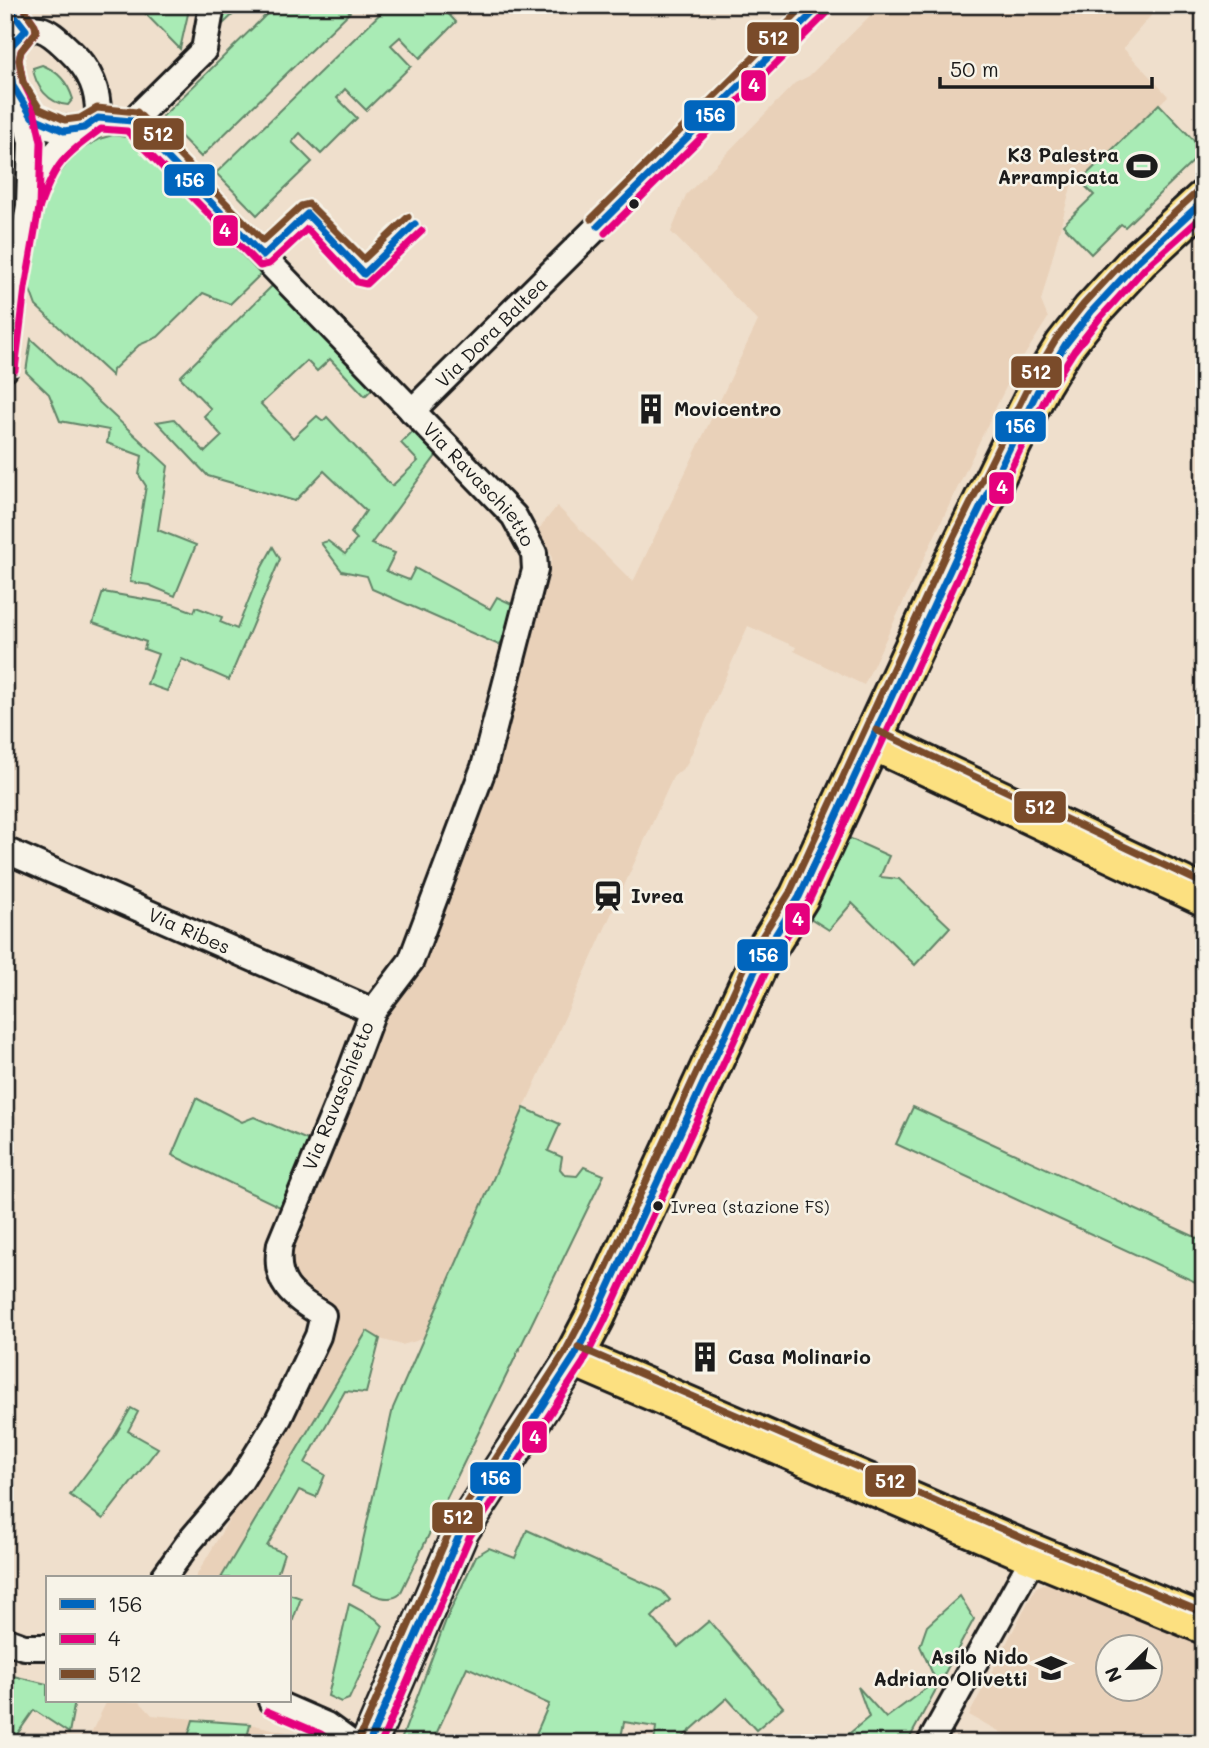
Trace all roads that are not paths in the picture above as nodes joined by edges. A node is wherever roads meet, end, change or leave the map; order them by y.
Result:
1 (212, 5) edge
2 (821, 5) edge
3 (16, 13) edge
4 (22, 103) junction
5 (132, 121) junction
6 (91, 123) junction
7 (1204, 200) edge
8 (29, 206) junction
9 (5, 369) edge
10 (412, 411) junction
11 (872, 740) junction
12 (5, 850) edge
13 (1204, 896) edge
14 (373, 1011) junction
15 (574, 1357) junction
16 (1035, 1554) junction
17 (164, 1576) edge
18 (1204, 1624) edge
19 (5, 1640) edge
20 (46, 1647) edge
21 (273, 1702) edge
22 (351, 1743) edge
23 (369, 1743) edge
24 (930, 1743) edge

1 - 5 street
2 - 10 street, Via Dora Baltea
3 - 4 street
3 - 6 street
4 - 6 street
4 - 8 street
5 - 6 street
5 - 10 street
6 - 8 street
7 - 11 main road
8 - 9 street
10 - 14 street, Via Ravaschietto
11 - 13 main road
11 - 15 main road
12 - 14 street, Via Ribes
14 - 17 street, Via Ravaschietto
15 - 16 main road
15 - 23 main road
16 - 18 main road
16 - 24 street
19 - 20 street
21 - 22 street

